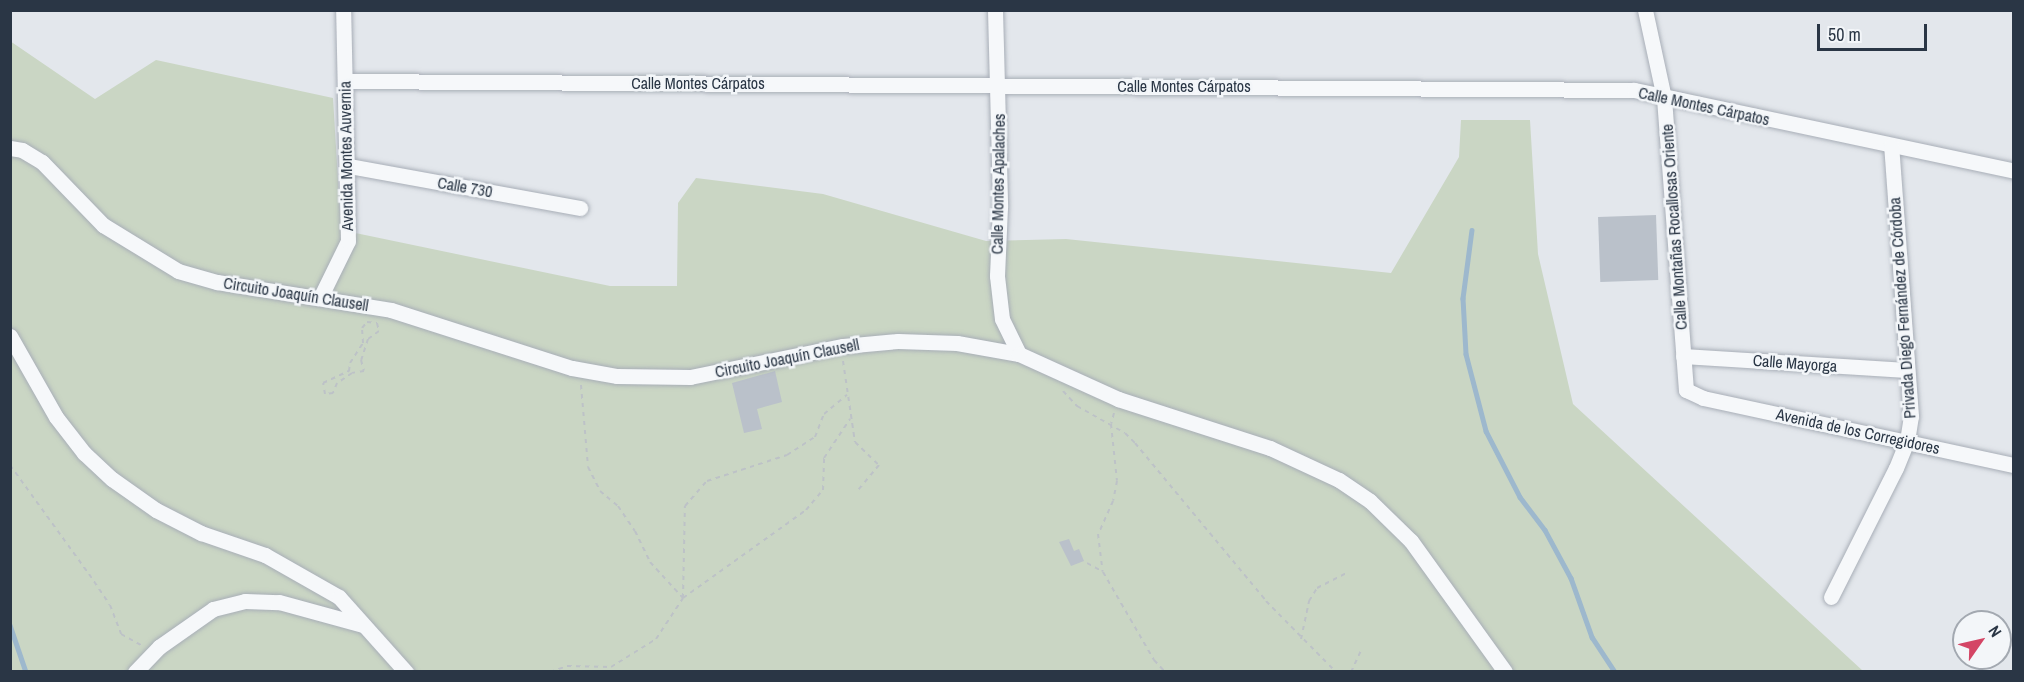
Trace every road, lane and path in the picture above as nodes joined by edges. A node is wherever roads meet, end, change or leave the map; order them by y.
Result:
1 (344, 10) edge
2 (995, 10) edge
3 (1645, 10) edge
4 (345, 81) junction
5 (999, 85) junction
6 (1664, 98) junction
7 (1891, 146) junction
8 (10, 148) edge
9 (349, 166) junction
10 (2013, 171) edge
11 (580, 208) dead end
12 (321, 296) junction
13 (10, 336) edge
14 (843, 346) junction
15 (1019, 354) junction
16 (1683, 356) junction
17 (356, 359) joint
18 (580, 370) junction
19 (1907, 370) junction
20 (1060, 374) junction
21 (846, 395) junction
22 (1703, 398) joint
23 (1118, 399) junction
24 (850, 419) junction
25 (1111, 424) junction
26 (1907, 441) junction
27 (10, 465) edge
28 (2013, 465) edge
29 (857, 491) dead end
30 (1087, 563) dead end
31 (1103, 572) junction
32 (1348, 572) dead end
33 (1831, 597) dead end
34 (683, 598) junction
35 (363, 625) junction
36 (1301, 639) junction
37 (1362, 648) dead end
38 (152, 655) junction
39 (135, 672) edge
40 (406, 672) edge
41 (550, 672) edge
42 (1165, 672) edge
43 (1336, 672) edge
44 (1351, 672) edge
45 (1505, 672) edge

1 - 4 street, Avenida Montes Auvernia
2 - 5 street, Calle Montes Apalaches
3 - 6 street, Calle Montañas Rocallosas Oriente
4 - 5 street, Calle Montes Cárpatos
4 - 9 street, Avenida Montes Auvernia
5 - 6 street, Calle Montes Cárpatos
5 - 15 street, Calle Montes Apalaches
6 - 7 street, Calle Montes Cárpatos
6 - 16 street, Calle Montañas Rocallosas Oriente
7 - 10 street, Calle Montes Cárpatos
7 - 19 street, Privada Diego Fernández de Córdoba
8 - 12 street, Circuito Joaquín Clausell
9 - 11 street, Calle 730
9 - 12 street, Avenida Montes Auvernia
12 - 18 street, Circuito Joaquín Clausell
13 - 35 street
14 - 15 street, Circuito Joaquín Clausell
14 - 18 street, Circuito Joaquín Clausell
14 - 21 path
15 - 20 street, Circuito Joaquín Clausell
16 - 19 street, Calle Mayorga
16 - 22 street, Calle Montañas Rocallosas Oriente
17 - 17 path
18 - 34 path
19 - 26 street, Privada Diego Fernández de Córdoba
20 - 23 street, Circuito Joaquín Clausell
20 - 25 path
21 - 24 path
21 - 34 path
22 - 26 street, Avenida de los Corregidores
23 - 25 path
23 - 45 street, Circuito Joaquín Clausell
24 - 29 path
24 - 34 path
25 - 31 path
25 - 36 path
26 - 28 street, Avenida de los Corregidores
26 - 33 street, Privada Diego Fernández de Córdoba
27 - 38 path
30 - 31 path
31 - 42 path
32 - 36 path
34 - 41 path
35 - 38 street
35 - 40 street
36 - 43 path
37 - 44 path
38 - 39 street

